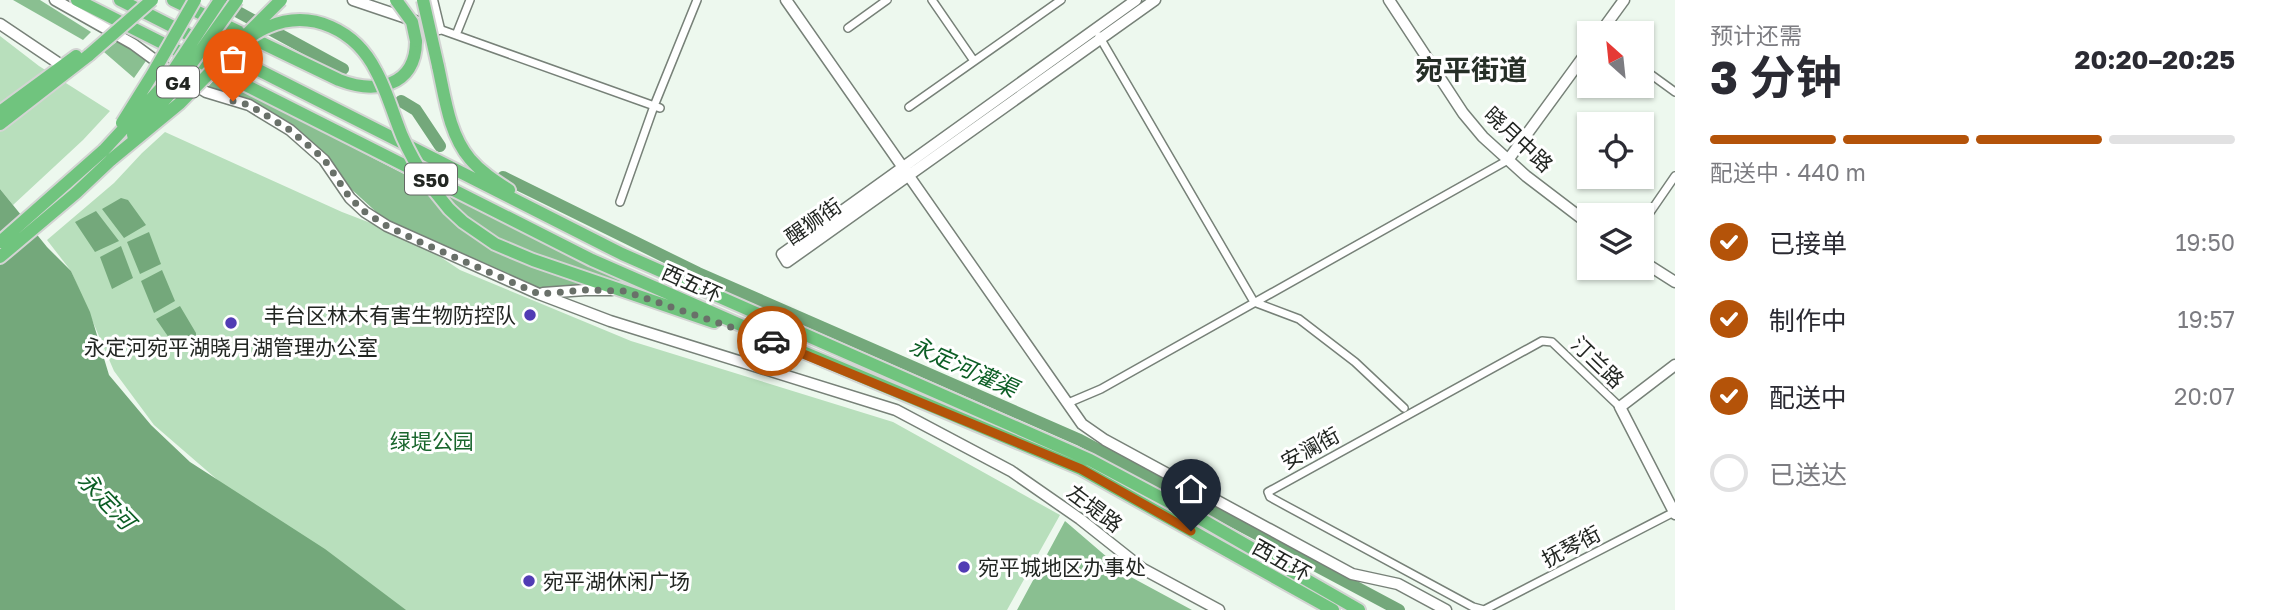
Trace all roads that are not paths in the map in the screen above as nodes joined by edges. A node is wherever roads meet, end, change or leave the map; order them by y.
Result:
1 (55, 0) edge
2 (77, 0) edge
3 (120, 0) edge
4 (144, 0) edge
5 (152, 0) edge
6 (173, 0) edge
7 (195, 0) edge
8 (220, 0) edge
9 (237, 0) edge
10 (281, 0) edge
11 (354, 0) edge
12 (396, 0) edge
13 (414, 0) edge
14 (424, 0) edge
15 (432, 0) edge
16 (470, 0) edge
17 (786, 0) edge
18 (887, 0) edge
19 (932, 0) edge
20 (1061, 0) edge
21 (1136, 0) edge
22 (1155, 0) edge
23 (1389, 0) edge
24 (1625, 0) edge
25 (695, 1) edge
26 (1609, 21) edge
27 (0, 24) edge
28 (848, 28) dead end
29 (435, 32) junction
30 (1098, 34) junction
31 (456, 35) junction
32 (232, 50) junction
33 (86, 52) junction
34 (974, 61) junction
35 (1577, 65) edge
36 (66, 68) junction
37 (1654, 77) edge
38 (53, 78) junction
39 (1675, 92) edge
40 (657, 107) junction
41 (909, 107) dead end
42 (0, 112) edge
43 (0, 124) edge
44 (108, 155) junction
45 (1508, 160) junction
46 (907, 172) junction
47 (1675, 176) edge
48 (620, 202) dead end
49 (1654, 207) edge
50 (540, 213) junction
51 (1577, 215) edge
52 (0, 242) edge
53 (0, 257) edge
54 (1654, 269) edge
55 (1675, 282) edge
56 (624, 291) junction
57 (539, 294) junction
58 (1254, 302) junction
59 (1552, 342) joint
60 (791, 348) junction
61 (1675, 365) edge
62 (1068, 403) junction
63 (1619, 407) junction
64 (1404, 408) dead end
65 (1674, 513) edge
66 (1219, 610) edge
67 (1333, 610) edge
68 (1359, 610) edge
69 (1446, 610) edge
70 (1484, 610) edge

1 - 57 street, 左堤路
2 - 60 highway, 西五环 / S50
3 - 50 highway, 西五环 / S50
4 - 33 highway
5 - 33 highway, bridge
6 - 12 highway, bridge
7 - 44 highway, bridge
8 - 44 highway, G4, bridge
9 - 44 highway, G4, bridge
10 - 32 highway, bridge
11 - 29 street
13 - 29 highway, bridge
14 - 29 highway, bridge
15 - 29 street
16 - 31 street
17 - 46 street
18 - 28 street
19 - 34 street
20 - 34 street
21 - 30 street, 醒狮街
22 - 30 street, 醒狮街
23 - 45 street, 晓月中路
24 - 26 street
25 - 40 street
27 - 36 street
29 - 31 street
29 - 50 highway, bridge
30 - 46 street, 醒狮街
30 - 58 street
31 - 40 street
32 - 44 highway, bridge
32 - 56 highway, bridge
33 - 36 highway
34 - 41 street
35 - 45 street
36 - 38 highway
37 - 39 street
38 - 42 highway
38 - 43 highway
40 - 48 street
44 - 52 highway, G4
44 - 53 highway, G4
45 - 51 street, 晓月中路
45 - 58 street
46 - 46 street, 醒狮街
46 - 62 street
47 - 49 street
50 - 68 highway, 西五环 / S50
54 - 55 street
56 - 57 street
56 - 60 highway
57 - 66 street, 左堤路
58 - 62 street
58 - 64 street
59 - 63 street, 汀兰路
59 - 70 street, 安澜街
60 - 67 highway, 西五环 / S50
61 - 63 street
62 - 69 street
63 - 65 street
65 - 70 street, 抚琴街

